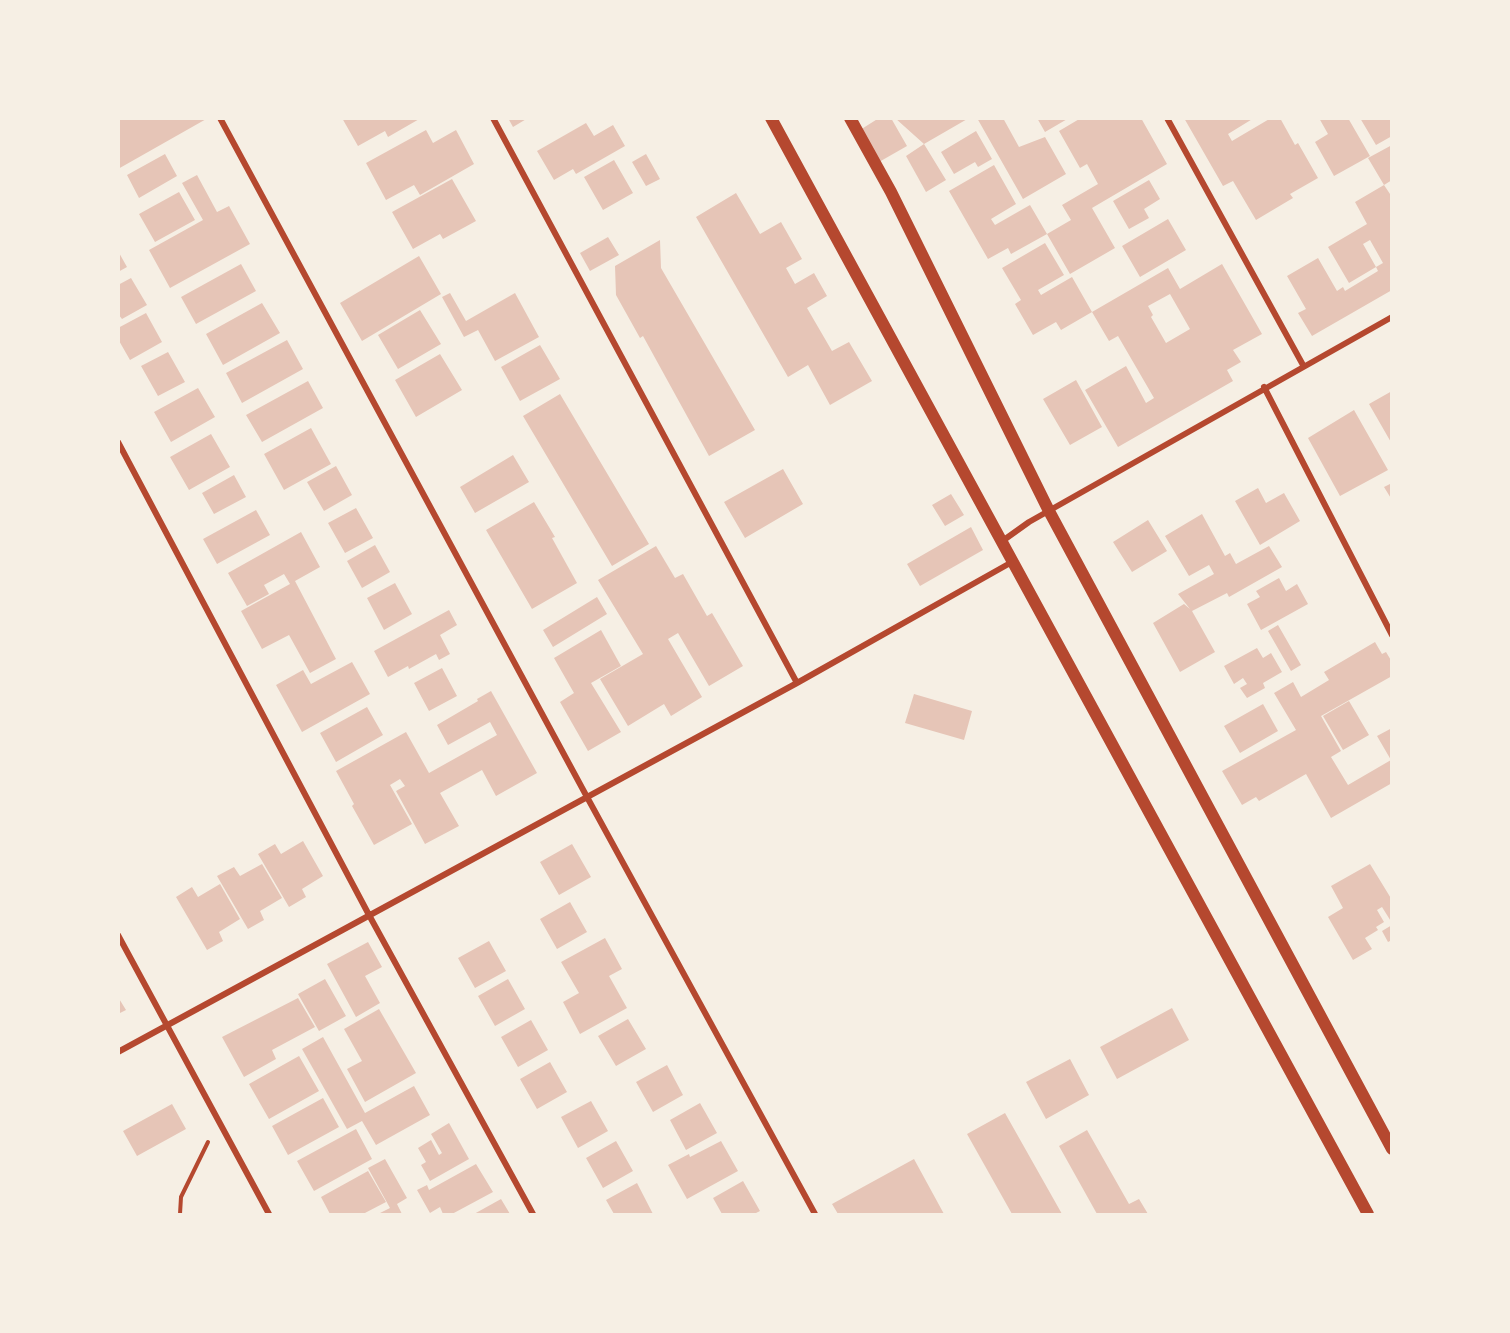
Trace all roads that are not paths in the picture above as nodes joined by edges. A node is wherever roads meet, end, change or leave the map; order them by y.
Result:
1 (220, 118) edge
2 (493, 118) edge
3 (771, 118) edge
4 (850, 118) edge
5 (1167, 118) edge
6 (1392, 317) edge
7 (1303, 365) junction
8 (1264, 387) junction
9 (118, 442) edge
10 (1049, 511) junction
11 (1001, 542) junction
12 (1012, 562) junction
13 (1392, 635) edge
14 (797, 683) junction
15 (587, 797) junction
16 (369, 915) junction
17 (118, 935) edge
18 (166, 1026) junction
19 (118, 1052) edge
20 (1392, 1149) edge
21 (269, 1215) edge
22 (533, 1215) edge
23 (815, 1215) edge
24 (1368, 1215) edge

1 - 15 street
2 - 14 street
3 - 11 main road
4 - 10 main road
5 - 7 street
6 - 7 street
7 - 8 street
8 - 10 street
8 - 13 street
9 - 16 street
10 - 11 street
10 - 20 main road
11 - 12 main road
12 - 14 street
12 - 24 main road
14 - 15 street
15 - 16 street
15 - 23 street
16 - 18 street
16 - 22 street
17 - 18 street
18 - 19 street
18 - 21 street

